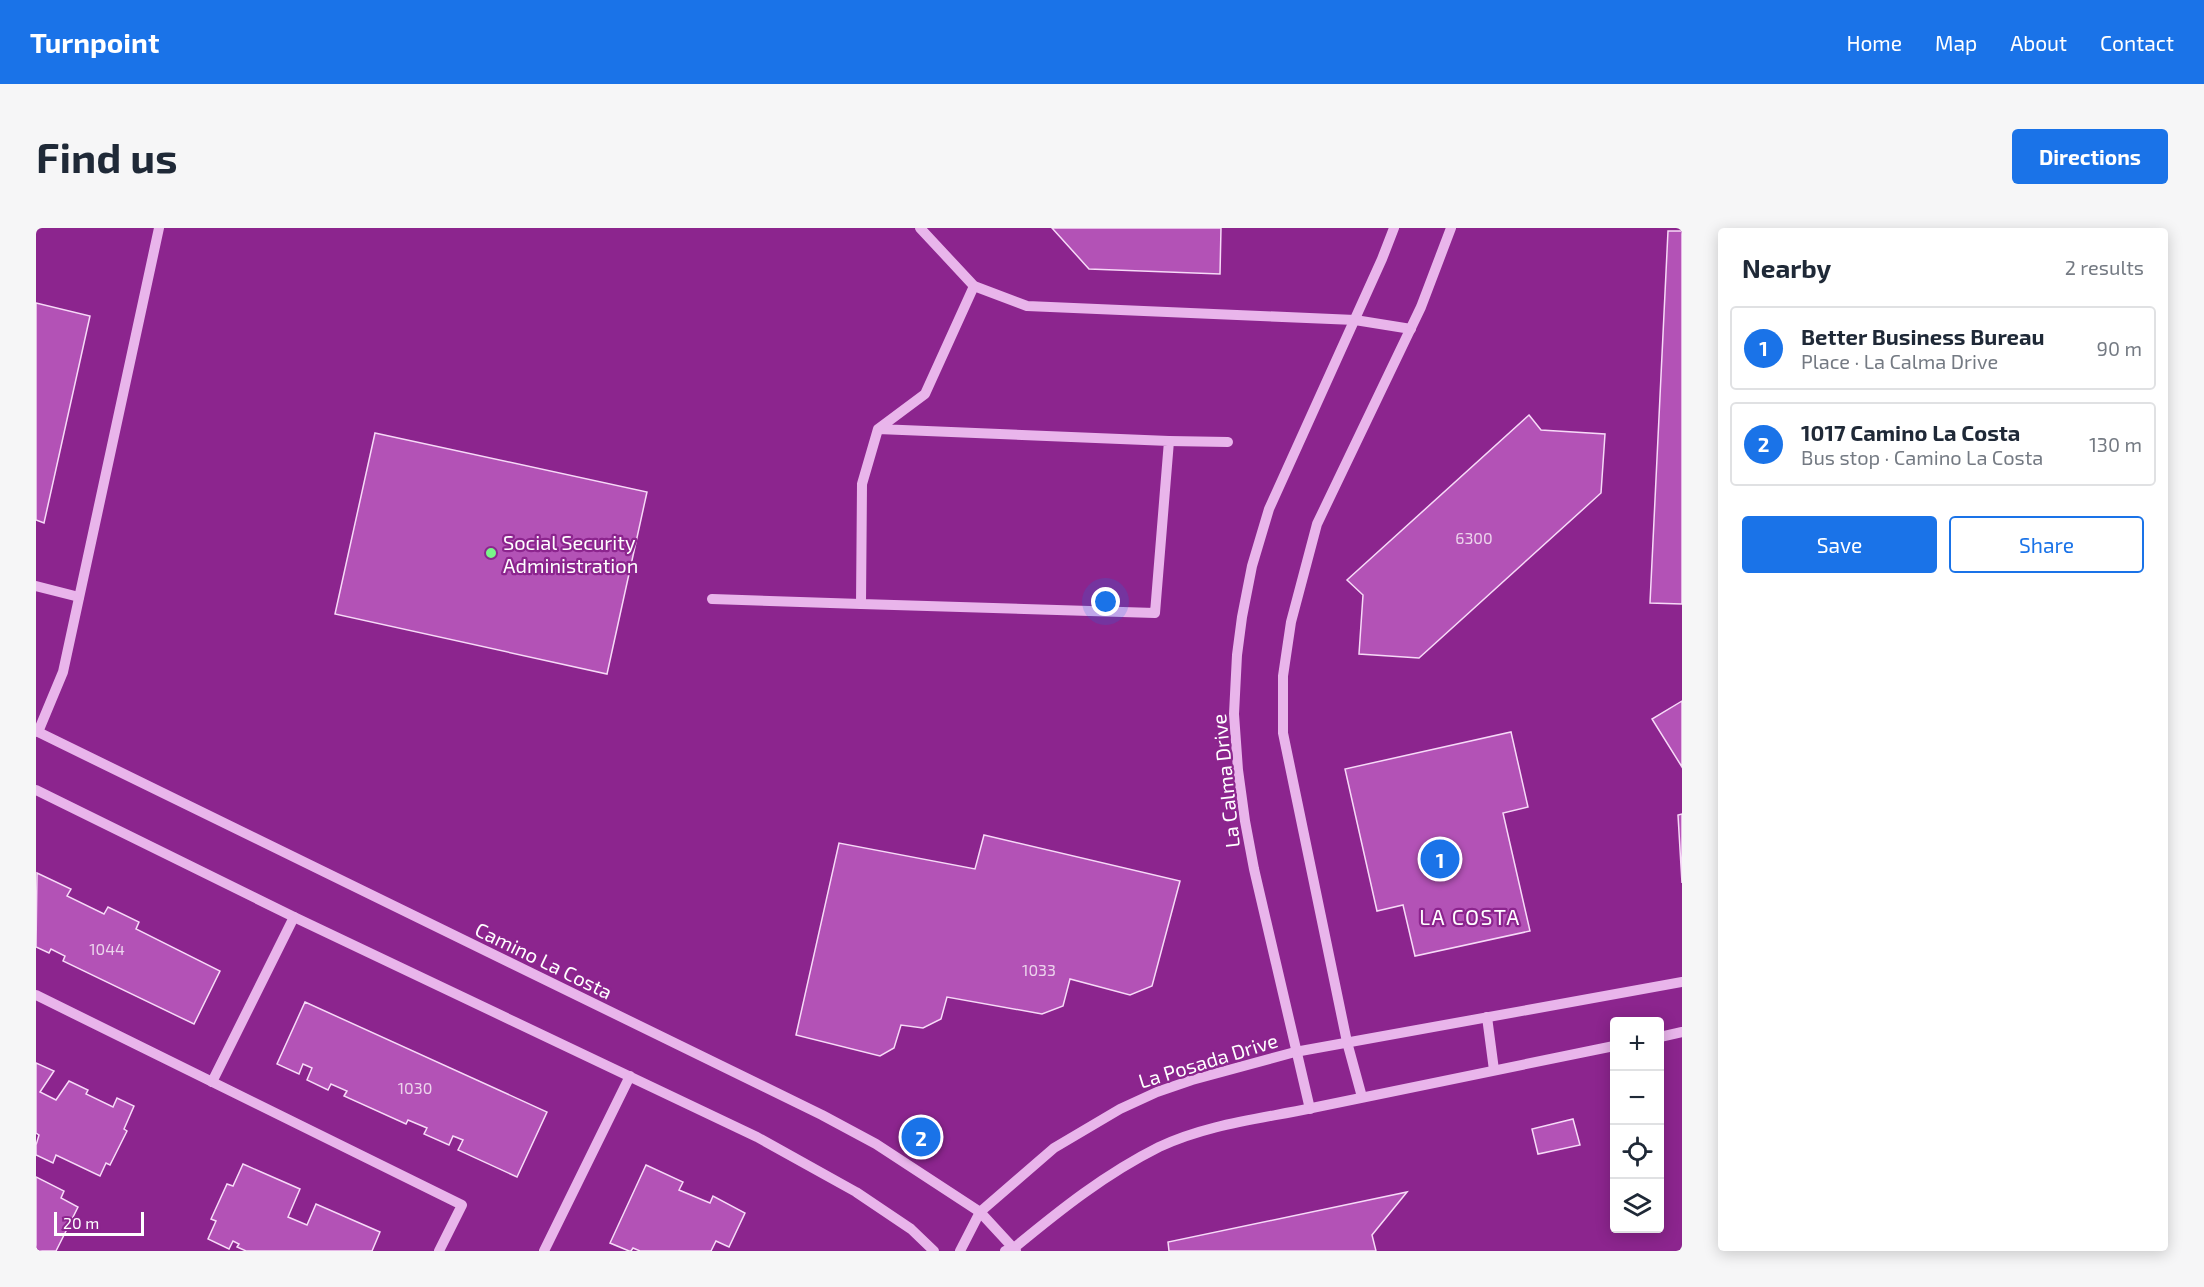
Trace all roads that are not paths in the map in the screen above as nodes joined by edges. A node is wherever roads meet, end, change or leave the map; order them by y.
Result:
1 (159, 228) edge
2 (920, 228) edge
3 (1394, 228) edge
4 (1451, 228) edge
5 (974, 286) junction
6 (1355, 320) junction
7 (1411, 329) junction
8 (878, 429) junction
9 (1169, 441) junction
10 (1228, 442) dead end
11 (36, 586) edge
12 (79, 597) junction
13 (712, 599) dead end
14 (861, 604) junction
15 (37, 732) edge
16 (36, 790) edge
17 (294, 917) junction
18 (1682, 982) edge
19 (36, 995) edge
20 (1487, 1017) junction
21 (1682, 1032) edge
22 (1664, 1036) edge
23 (1347, 1042) junction
24 (1610, 1047) edge
25 (1295, 1052) junction
26 (1494, 1070) junction
27 (630, 1076) junction
28 (212, 1082) junction
29 (1362, 1097) junction
30 (1310, 1109) junction
31 (980, 1212) junction
32 (1012, 1250) edge
33 (439, 1251) edge
34 (544, 1251) edge
35 (934, 1251) edge
36 (960, 1251) edge

1 - 12 street
2 - 5 street
3 - 6 street, La Calma Drive
4 - 7 street
5 - 6 street
5 - 8 street
6 - 7 street
6 - 25 street, La Calma Drive
7 - 23 street
8 - 9 street
8 - 14 street
9 - 10 street
9 - 14 street
11 - 12 street
12 - 15 street
13 - 14 street
15 - 31 street, Camino La Costa
16 - 17 street
17 - 27 street
17 - 28 street
18 - 20 street, La Posada Drive
19 - 28 street
20 - 23 street, La Posada Drive
20 - 26 street
21 - 22 street
23 - 25 street, La Posada Drive
23 - 29 street
24 - 26 street
25 - 30 street, La Calma Drive
25 - 31 street, La Posada Drive
26 - 29 street
27 - 34 street
27 - 35 street
28 - 33 street
29 - 30 street
30 - 32 street
31 - 32 street, Camino La Costa
31 - 36 street, La Posada Drive

